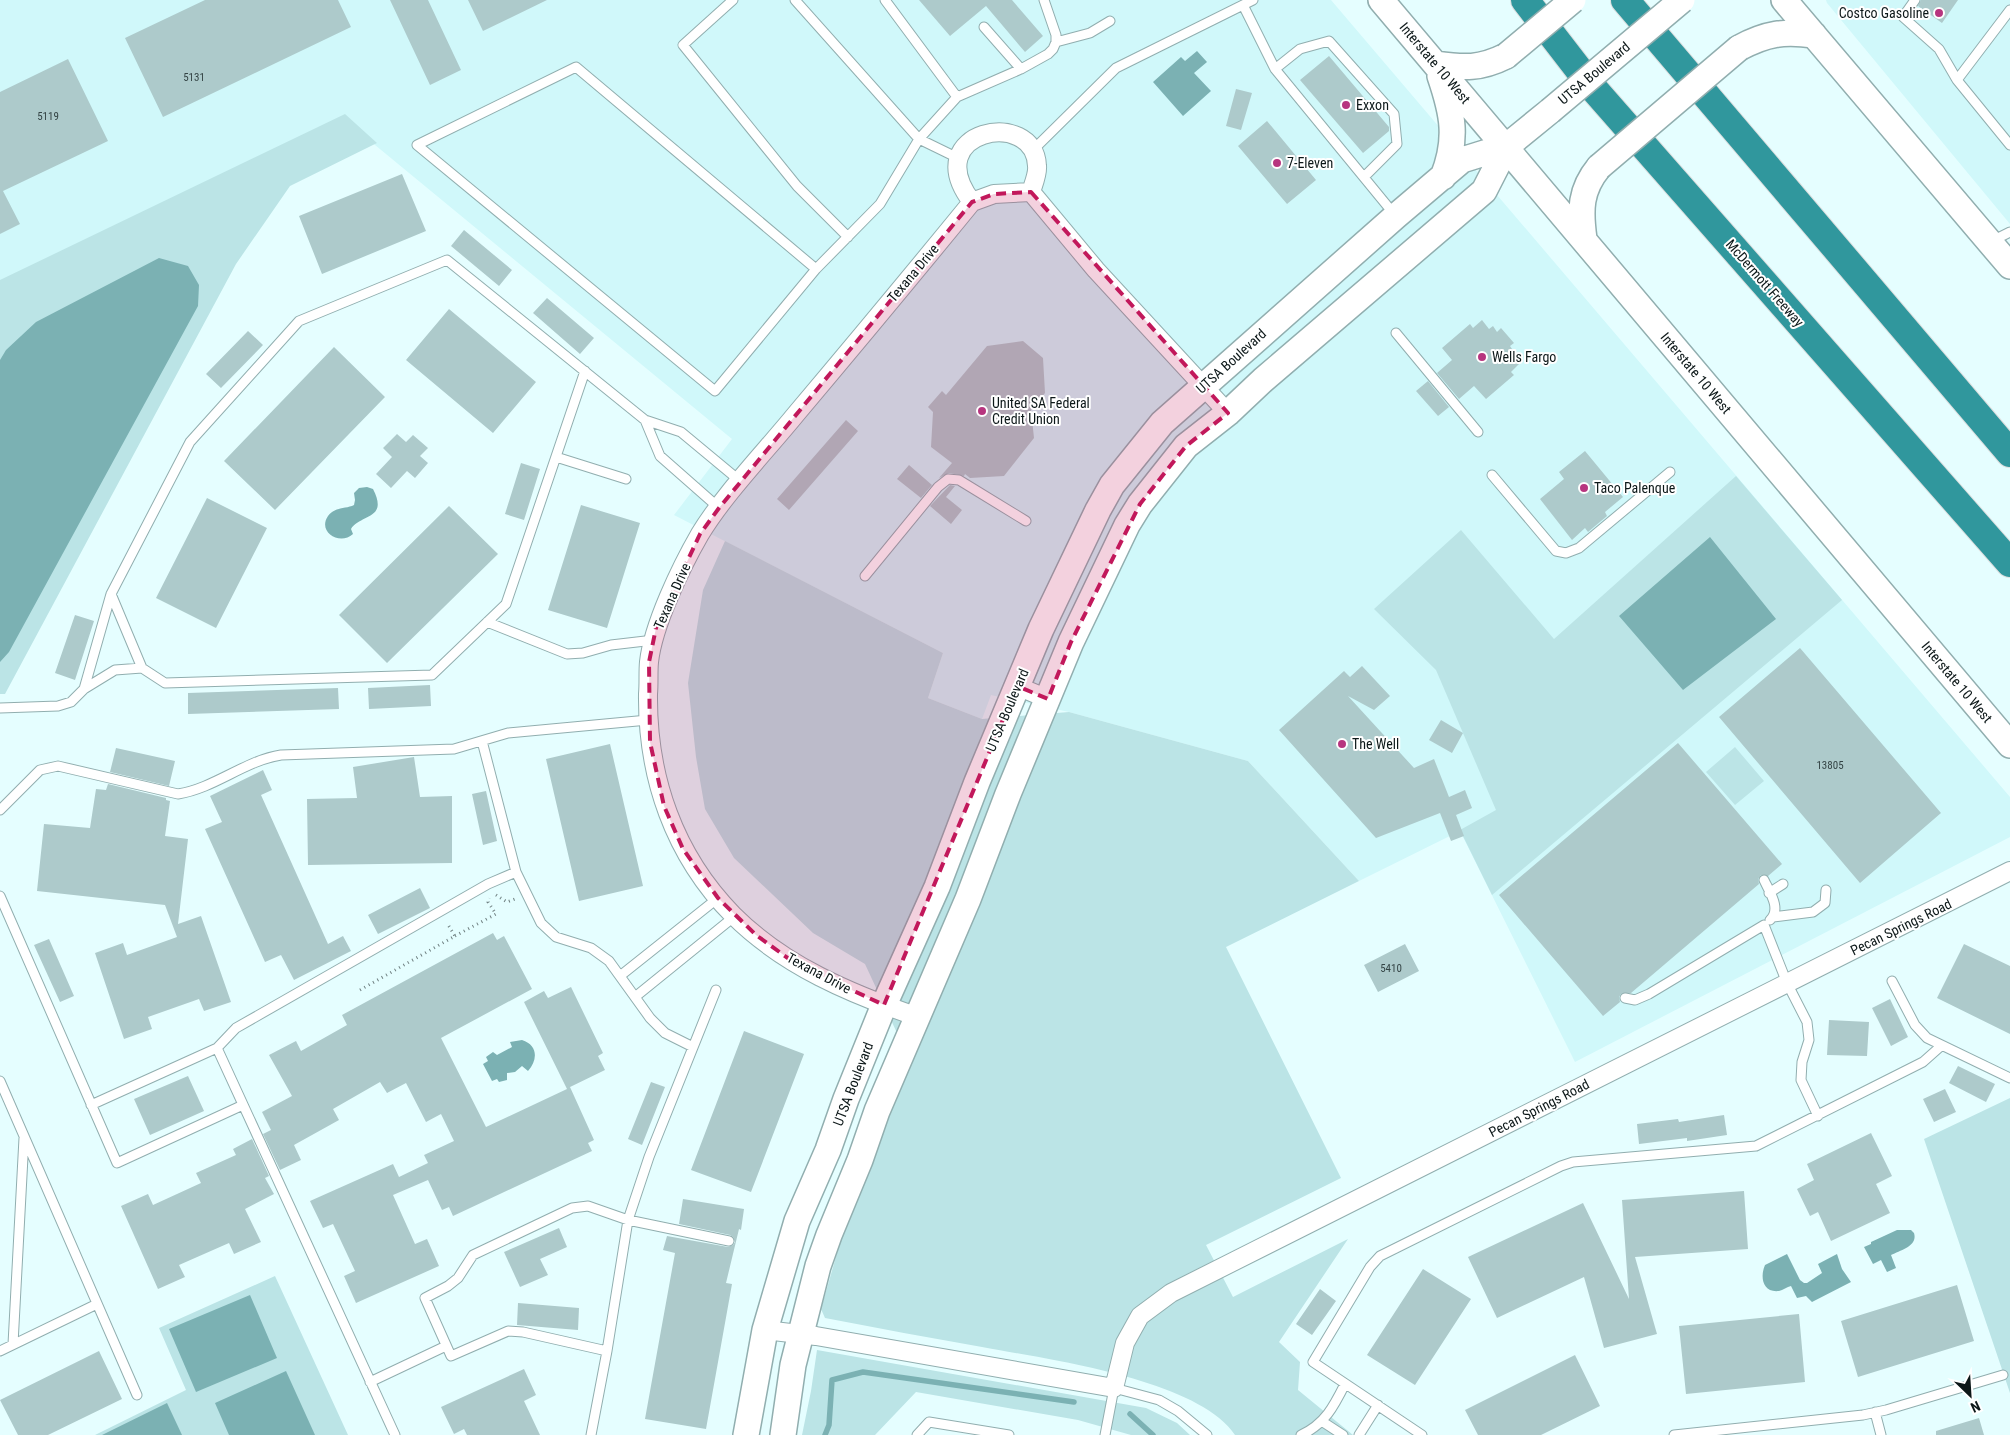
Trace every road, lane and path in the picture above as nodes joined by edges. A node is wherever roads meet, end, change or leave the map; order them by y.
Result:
1 (733, 0) edge
2 (795, 0) edge
3 (885, 0) edge
4 (1044, 0) edge
5 (1253, 0) edge
6 (1382, 0) edge
7 (1525, 0) edge
8 (1573, 0) edge
9 (1625, 0) edge
10 (1682, 0) edge
11 (1784, 0) edge
12 (1803, 0) edge
13 (1915, 0) edge
14 (1243, 5) junction
15 (2010, 10) edge
16 (1110, 21) dead end
17 (984, 27) dead end
18 (1814, 36) junction
19 (1056, 42) junction
20 (1436, 64) junction
21 (1021, 69) junction
22 (1275, 69) junction
23 (1957, 80) junction
24 (956, 97) junction
25 (919, 139) junction
26 (2010, 145) edge
27 (1507, 146) junction
28 (1032, 150) junction
29 (958, 158) junction
30 (1364, 177) junction
31 (1443, 177) junction
32 (1031, 192) junction
33 (972, 202) junction
34 (1396, 216) junction
35 (848, 236) junction
36 (2000, 237) edge
37 (1584, 239) junction
38 (2010, 266) edge
39 (816, 268) junction
40 (1396, 333) dead end
41 (585, 372) junction
42 (1204, 386) junction
43 (1228, 413) junction
44 (645, 420) junction
45 (1478, 432) dead end
46 (2010, 454) edge
47 (556, 457) junction
48 (1670, 472) dead end
49 (1492, 475) dead end
50 (626, 479) dead end
51 (740, 482) junction
52 (719, 508) junction
53 (1026, 521) dead end
54 (2010, 563) edge
55 (865, 576) dead end
56 (111, 594) junction
57 (487, 622) junction
58 (654, 640) junction
59 (142, 668) junction
60 (1017, 686) junction
61 (84, 689) junction
62 (1048, 699) junction
63 (0, 708) edge
64 (648, 720) junction
65 (482, 742) junction
66 (2010, 745) edge
67 (0, 810) edge
68 (2010, 871) edge
69 (516, 872) junction
70 (1764, 880) dead end
71 (1782, 884) dead end
72 (1826, 890) dead end
73 (526, 893) junction
74 (1770, 893) junction
75 (0, 896) edge
76 (718, 898) junction
77 (441, 911) junction
78 (735, 916) junction
79 (1774, 917) junction
80 (1764, 925) junction
81 (455, 936) junction
82 (620, 976) junction
83 (1892, 981) dead end
84 (1788, 983) junction
85 (360, 990) dead end
86 (716, 990) dead end
87 (635, 997) junction
88 (1625, 998) dead end
89 (884, 1005) junction
90 (918, 1017) junction
91 (1941, 1046) junction
92 (693, 1047) junction
93 (217, 1048) junction
94 (2010, 1078) edge
95 (0, 1081) edge
96 (91, 1105) junction
97 (243, 1105) junction
98 (1818, 1116) junction
99 (24, 1135) junction
100 (628, 1220) junction
101 (729, 1242) dead end
102 (97, 1304) junction
103 (765, 1330) junction
104 (801, 1334) junction
105 (13, 1344) junction
106 (446, 1346) junction
107 (0, 1351) edge
108 (607, 1351) junction
109 (2003, 1376) dead end
110 (370, 1382) junction
111 (1345, 1384) junction
112 (1114, 1388) junction
113 (137, 1395) dead end
114 (1378, 1405) junction
115 (1875, 1412) junction
116 (1323, 1422) junction
117 (1735, 1432) edge
118 (394, 1435) edge
119 (591, 1435) edge
120 (746, 1435) edge
121 (783, 1435) edge
122 (917, 1435) edge
123 (1009, 1435) edge
124 (1105, 1435) edge
125 (1207, 1435) edge
126 (1301, 1435) edge
127 (1343, 1435) edge
128 (1359, 1435) edge
129 (1422, 1435) edge
130 (1674, 1435) edge
131 (1881, 1435) edge

1 - 35 lane
2 - 25 lane
3 - 24 lane
4 - 19 lane
5 - 14 lane
6 - 20 main road, Interstate 10 West
7 - 54 highway, McDermott Freeway
8 - 20 main road, bridge
9 - 46 highway
10 - 27 main road, UTSA Boulevard, bridge
11 - 18 main road
12 - 18 main road
13 - 23 lane
14 - 22 lane
14 - 28 lane
15 - 23 lane
16 - 19 lane
17 - 21 lane
18 - 36 main road
18 - 37 main road, bridge
19 - 21 lane
20 - 27 main road, Interstate 10 West
20 - 31 main road
21 - 24 lane
22 - 30 lane
22 - 30 lane
23 - 26 lane
24 - 25 lane
25 - 29 lane
25 - 35 lane
27 - 31 main road, UTSA Boulevard
27 - 37 main road, Interstate 10 West
27 - 43 main road, UTSA Boulevard
28 - 29 street
28 - 32 street
29 - 33 street
30 - 34 lane
31 - 34 main road, UTSA Boulevard
32 - 33 street
32 - 42 street
33 - 51 street, Texana Drive
34 - 42 main road, UTSA Boulevard
35 - 39 lane
36 - 38 main road
37 - 66 main road, Interstate 10 West
39 - 39 lane
40 - 45 lane
41 - 44 lane
41 - 47 lane
41 - 56 lane
42 - 43 street
42 - 60 main road, UTSA Boulevard
43 - 62 main road, UTSA Boulevard
44 - 51 lane
44 - 52 lane
47 - 50 lane
47 - 57 lane
48 - 49 lane
51 - 52 street, Texana Drive
52 - 58 street, Texana Drive
53 - 55 lane
56 - 59 lane
56 - 61 lane
57 - 58 lane
57 - 59 lane
58 - 64 street, Texana Drive
59 - 61 lane
60 - 62 street
60 - 89 main road, UTSA Boulevard
61 - 63 lane
62 - 90 main road, UTSA Boulevard
64 - 65 lane
64 - 76 street, Texana Drive
65 - 67 lane
65 - 69 lane
68 - 84 street, Pecan Springs Road
69 - 73 lane
69 - 77 lane
70 - 74 lane
71 - 74 lane
72 - 79 lane
73 - 81 path
73 - 82 lane
74 - 79 lane
75 - 96 lane
76 - 78 street, Texana Drive
76 - 82 lane
77 - 81 path
77 - 93 lane
78 - 87 lane
78 - 89 street, Texana Drive
79 - 80 lane
80 - 84 lane
80 - 88 lane
81 - 85 path
82 - 87 lane
83 - 91 lane
84 - 98 lane
84 - 112 street, Pecan Springs Road
86 - 92 lane
87 - 92 lane
89 - 90 street, Texana Drive
89 - 103 main road, UTSA Boulevard
90 - 104 main road, UTSA Boulevard
91 - 94 lane
91 - 98 lane
92 - 100 lane
93 - 96 lane
93 - 97 lane
95 - 99 lane
96 - 97 lane
97 - 110 lane
98 - 111 lane
99 - 102 lane
99 - 105 lane
100 - 101 lane
100 - 106 lane
100 - 108 lane
102 - 105 lane
102 - 113 lane
103 - 104 street
103 - 120 main road, UTSA Boulevard
104 - 112 street
104 - 121 main road, UTSA Boulevard
105 - 107 lane
106 - 108 lane
106 - 110 lane
108 - 119 lane
109 - 115 lane
110 - 118 lane
111 - 114 lane
111 - 116 lane
112 - 124 lane
112 - 125 lane
114 - 128 lane
114 - 129 lane
115 - 117 lane
115 - 131 lane
116 - 126 lane
116 - 127 lane
117 - 130 lane
122 - 123 lane

